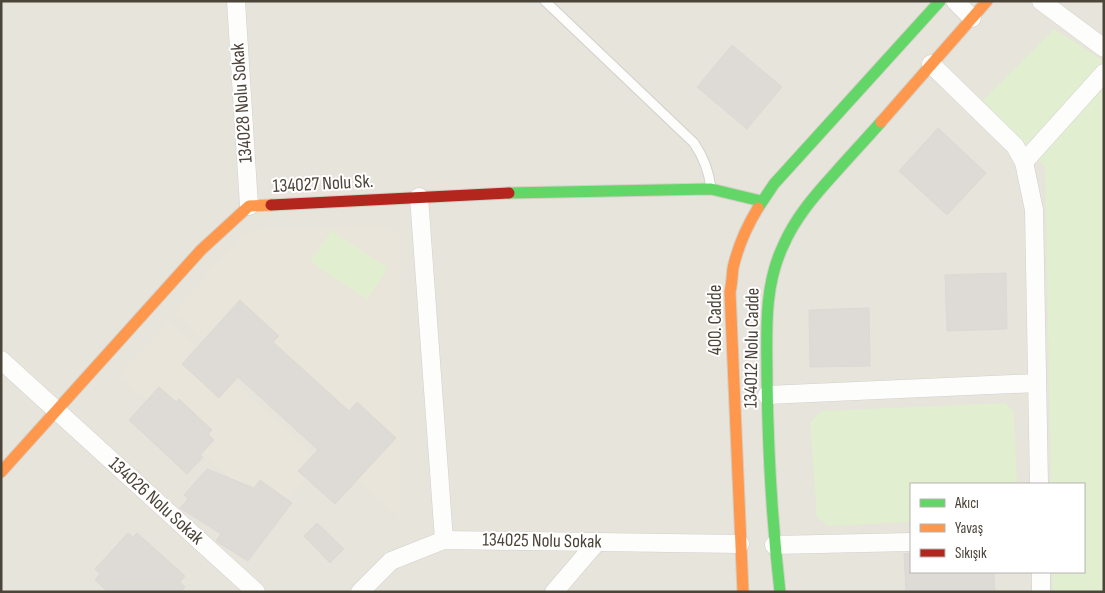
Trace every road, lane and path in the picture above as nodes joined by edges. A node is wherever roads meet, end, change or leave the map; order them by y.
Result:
1 (236, 1) edge
2 (545, 1) edge
3 (940, 1) edge
4 (955, 1) edge
5 (987, 1) edge
6 (1041, 1) edge
7 (972, 18) junction
8 (1104, 48) edge
9 (931, 64) junction
10 (1104, 73) edge
11 (1024, 162) junction
12 (712, 189) junction
13 (419, 197) junction
14 (761, 201) junction
15 (249, 206) junction
16 (1, 360) edge
17 (1037, 383) junction
18 (767, 395) junction
19 (56, 411) junction
20 (1, 472) edge
21 (1039, 483) edge
22 (444, 540) junction
23 (597, 542) junction
24 (910, 542) edge
25 (740, 544) junction
26 (774, 545) junction
27 (1041, 573) edge
28 (256, 592) edge
29 (360, 592) edge
30 (554, 592) edge
31 (743, 592) edge
32 (780, 592) edge
33 (1041, 592) edge

1 - 15 street, 134028 Nolu Sokak
2 - 12 lane
3 - 14 main road, 400. Cadde
4 - 7 street
5 - 7 main road, 134012 Nolu Cadde
6 - 8 street
7 - 9 main road, 134012 Nolu Cadde
9 - 11 street
9 - 18 main road, 134012 Nolu Cadde
10 - 11 street
11 - 17 street
12 - 13 main road, 134027 Nolu Sk.
12 - 14 main road, 134027 Nolu Sk.
13 - 15 main road, 134027 Nolu Sk.
13 - 22 street
14 - 25 main road, 400. Cadde
15 - 19 main road, 134027 Nolu Sk.
16 - 19 street, 134026 Nolu Sokak
17 - 18 street
17 - 21 street
18 - 26 main road, 134012 Nolu Cadde
19 - 20 main road, 134027 Nolu Sk.
19 - 28 street, 134026 Nolu Sokak
22 - 23 street, 134025 Nolu Sokak
22 - 29 street, 134025 Nolu Sokak
23 - 25 street, 134025 Nolu Sokak
23 - 30 street
24 - 26 street
25 - 31 main road, 400. Cadde
26 - 32 main road, 134012 Nolu Cadde
27 - 33 street

